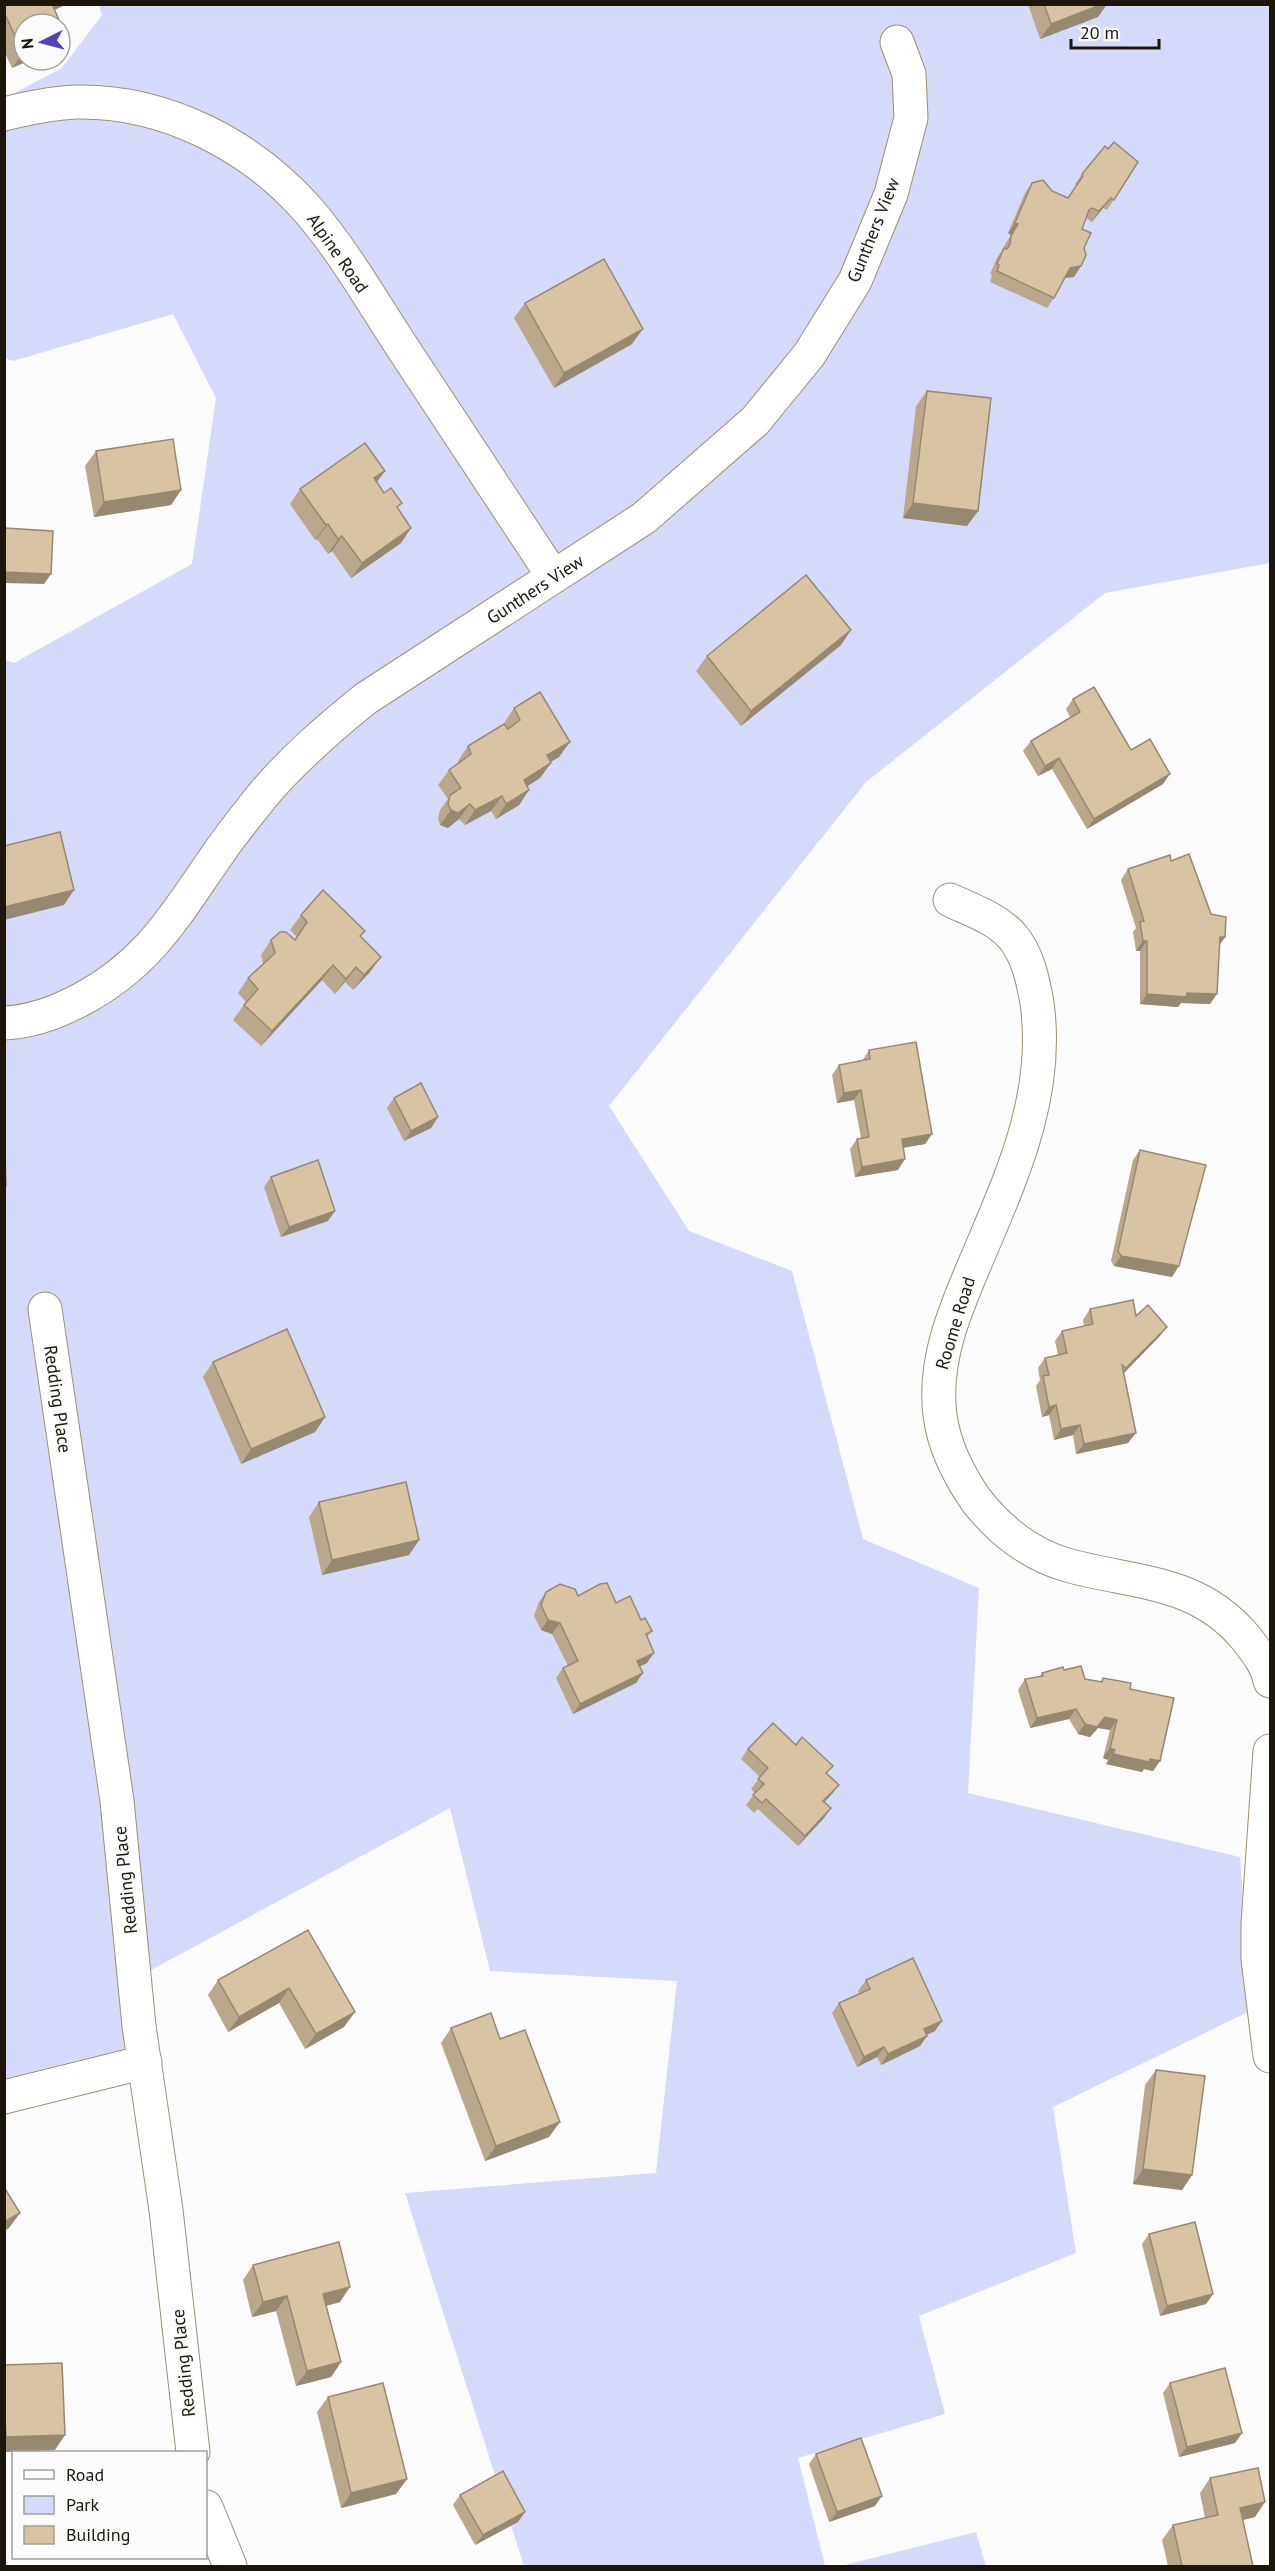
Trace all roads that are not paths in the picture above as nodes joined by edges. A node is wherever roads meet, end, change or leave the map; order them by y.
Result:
1 (897, 42) dead end
2 (4, 114) edge
3 (553, 576) junction
4 (950, 900) dead end
5 (4, 1023) edge
6 (45, 1309) dead end
7 (1270, 1681) edge
8 (1270, 1751) edge
9 (1270, 2056) edge
10 (145, 2062) junction
11 (4, 2097) edge
12 (193, 2451) edge
13 (207, 2509) edge
14 (230, 2566) edge

1 - 3 street, Gunthers View
2 - 3 street, Alpine Road
3 - 5 street, Gunthers View
4 - 7 street, Roome Road
6 - 10 street, Redding Place
8 - 9 street
10 - 11 street
10 - 12 street, Redding Place
13 - 14 street

